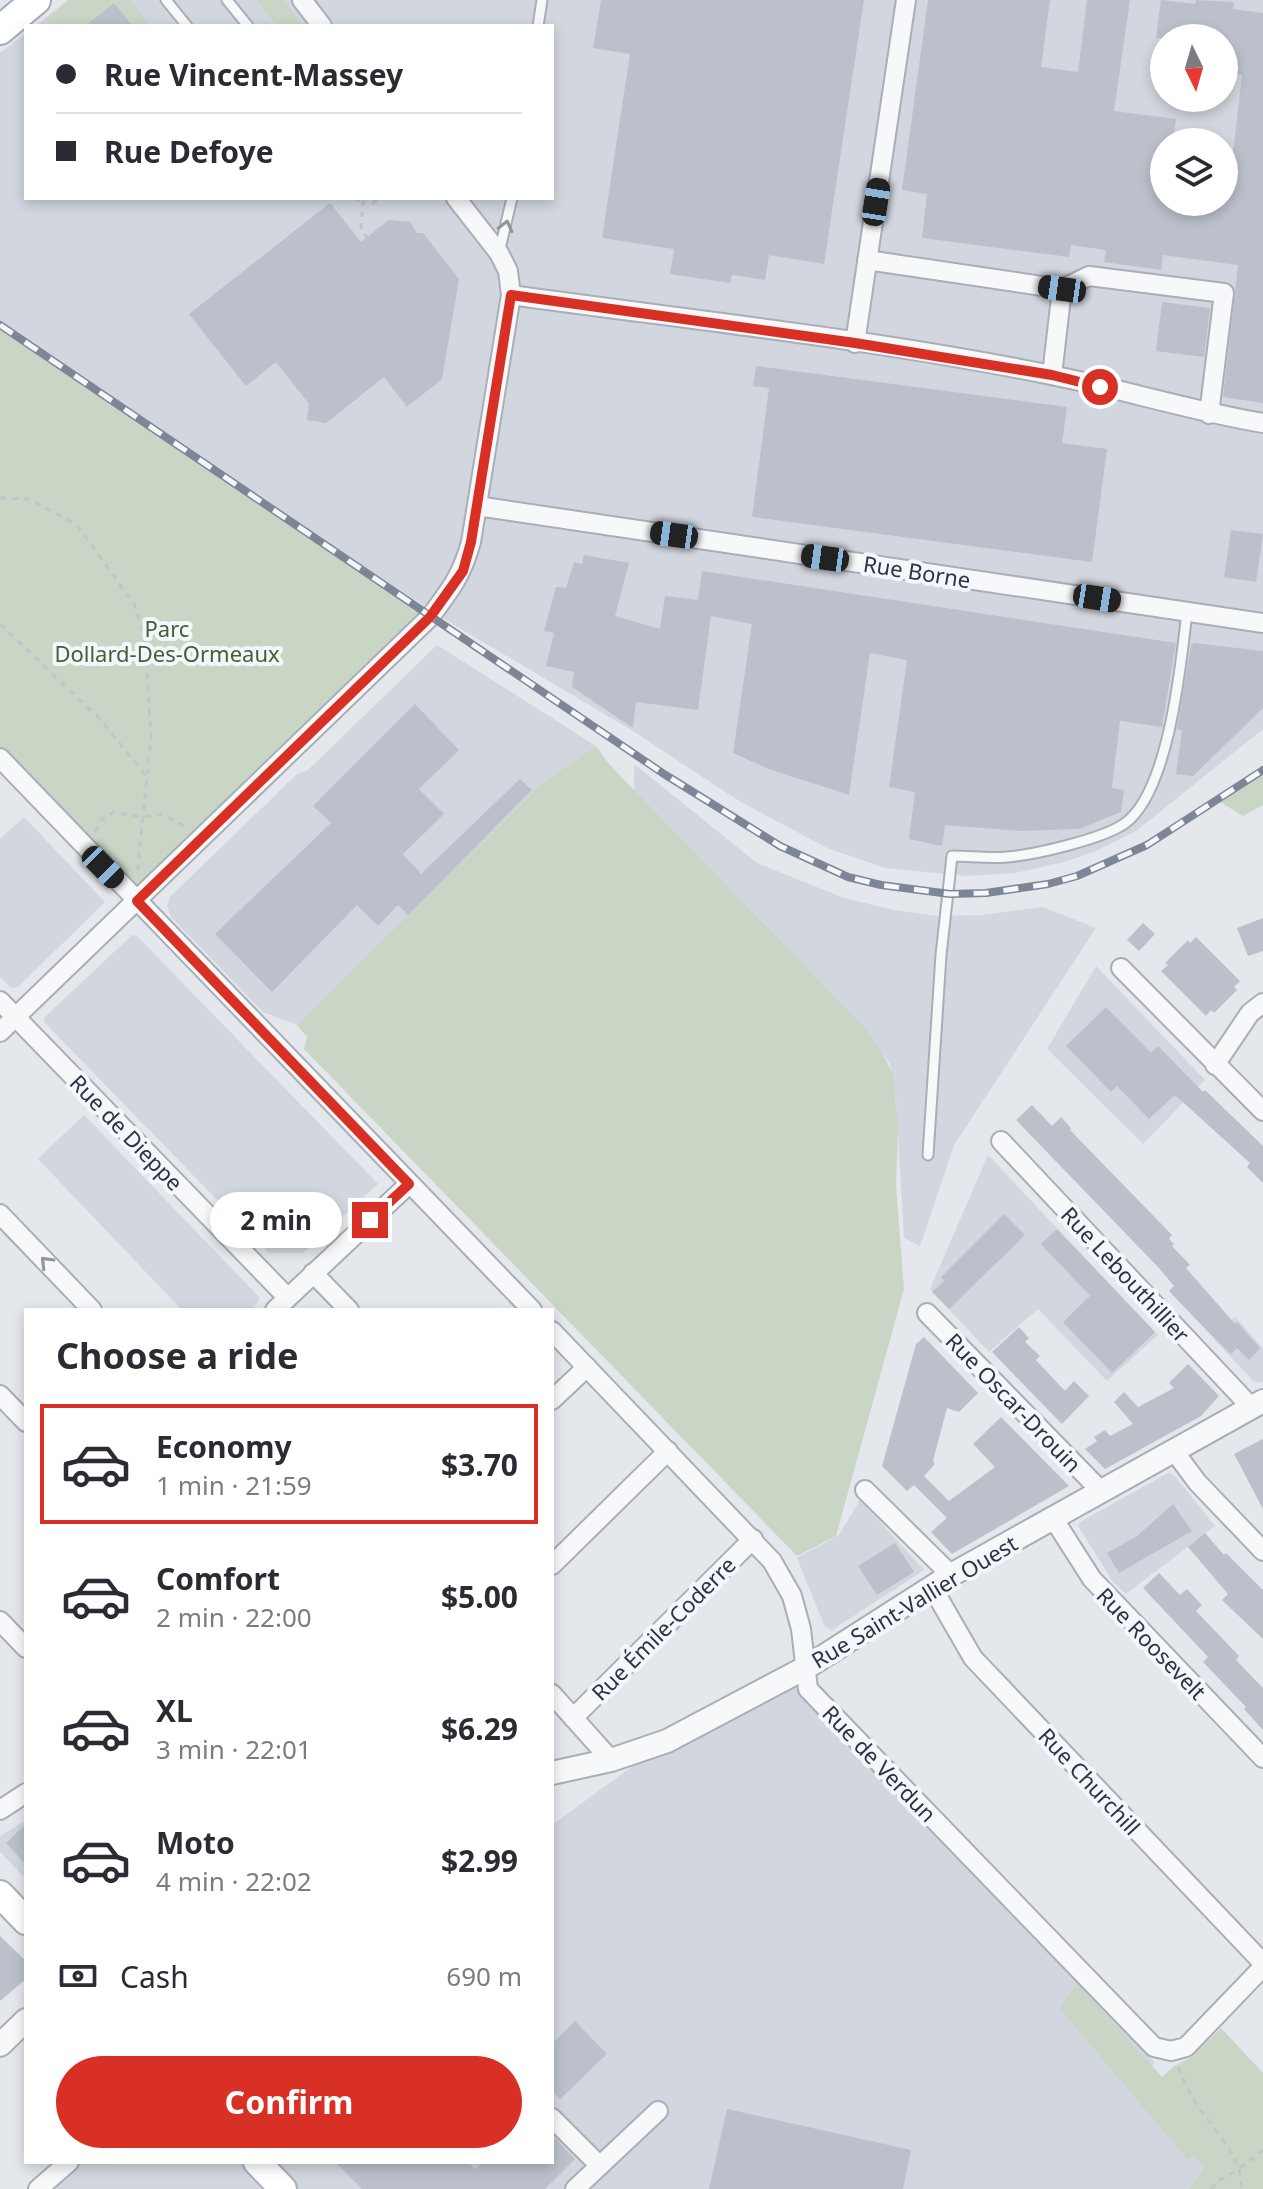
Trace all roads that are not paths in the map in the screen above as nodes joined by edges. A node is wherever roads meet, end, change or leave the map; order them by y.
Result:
1 (36, 0) edge
2 (166, 0) edge
3 (227, 0) edge
4 (302, 0) edge
5 (542, 0) edge
6 (906, 0) edge
7 (185, 24) edge
8 (246, 24) edge
9 (320, 24) edge
10 (538, 24) edge
11 (0, 30) edge
12 (458, 200) edge
13 (512, 200) edge
14 (499, 253) junction
15 (867, 260) junction
16 (1062, 289) junction
17 (511, 295) junction
18 (855, 343) junction
19 (1052, 375) junction
20 (1209, 414) junction
21 (1263, 423) edge
22 (477, 506) junction
23 (1187, 612) junction
24 (1263, 623) edge
25 (0, 758) edge
26 (137, 901) junction
27 (1121, 968) dead end
28 (0, 1001) edge
29 (1263, 1003) edge
30 (15, 1017) junction
31 (0, 1032) edge
32 (1215, 1065) junction
33 (1263, 1111) edge
34 (1001, 1141) dead end
35 (928, 1155) dead end
36 (409, 1184) junction
37 (0, 1214) edge
38 (313, 1273) junction
39 (281, 1304) edge
40 (90, 1308) edge
41 (347, 1308) edge
42 (530, 1308) edge
43 (927, 1313) dead end
44 (554, 1333) edge
45 (587, 1367) junction
46 (0, 1395) edge
47 (554, 1398) edge
48 (1257, 1404) edge
49 (24, 1420) edge
50 (668, 1451) junction
51 (1174, 1451) junction
52 (865, 1490) dead end
53 (1101, 1491) junction
54 (1053, 1518) junction
55 (753, 1539) junction
56 (1263, 1551) edge
57 (554, 1563) edge
58 (951, 1575) junction
59 (932, 1587) junction
60 (0, 1621) edge
61 (24, 1646) edge
62 (807, 1667) junction
63 (554, 1696) edge
64 (573, 1718) junction
65 (1263, 1758) edge
66 (611, 1760) junction
67 (554, 1773) edge
68 (24, 1794) edge
69 (0, 1810) edge
70 (0, 1894) edge
71 (24, 1919) edge
72 (1263, 1965) edge
73 (24, 2022) edge
74 (0, 2045) edge
75 (658, 2111) dead end
76 (554, 2120) edge
77 (67, 2164) edge
78 (259, 2164) edge
79 (600, 2166) junction
80 (38, 2189) edge
81 (283, 2189) edge
82 (575, 2189) edge

1 - 11 main road
2 - 7 lane
3 - 8 lane
4 - 9 street
5 - 10 lane
6 - 15 street
12 - 14 street
14 -> 13 lane
14 - 17 street
15 - 16 street
15 - 18 street
16 - 19 street
16 - 20 street
17 - 18 street
17 - 22 street
18 - 19 street
19 - 20 street
20 - 21 street
22 - 23 street, Rue Borne
22 - 26 street
23 - 24 street, Rue Borne
23 - 35 lane
25 - 26 street
26 - 30 street
26 - 36 street
27 - 32 street
28 - 30 street, Rue de Dieppe
29 - 32 street
30 - 31 street
30 - 39 street, Rue de Dieppe
32 - 33 street
34 - 48 street, Rue Lebouthillier
36 - 38 street
36 - 42 street
40 -> 37 street
38 - 39 street
38 - 41 street
43 - 53 street, Rue Oscar-Drouin
44 - 45 street, Rue de Verdun
45 - 47 street
45 - 50 street, Rue de Verdun
46 - 49 street
48 - 51 street, Rue Saint-Vallier Ouest
50 - 55 street, Rue de Verdun
50 - 57 street
51 - 53 street, Rue Saint-Vallier Ouest
51 - 56 street
52 - 58 street
53 - 54 street, Rue Saint-Vallier Ouest
54 - 58 street, Rue Saint-Vallier Ouest
54 - 65 street, Rue Roosevelt
55 - 62 street, Rue de Verdun
55 - 64 street, Rue Émile-Coderre
58 - 59 street, Rue Saint-Vallier Ouest
59 - 62 street, Rue Saint-Vallier Ouest
59 - 72 street, Rue Churchill
60 - 61 street
62 - 66 street, Rue Saint-Vallier Ouest
62 - 72 street, Rue de Verdun
63 - 64 street
64 - 66 street
66 - 67 street, Rue Saint-Vallier Ouest
68 - 69 street
70 - 71 main road
73 - 74 street
75 - 79 street
76 - 79 street
77 - 80 street
78 - 81 main road
79 - 82 street

